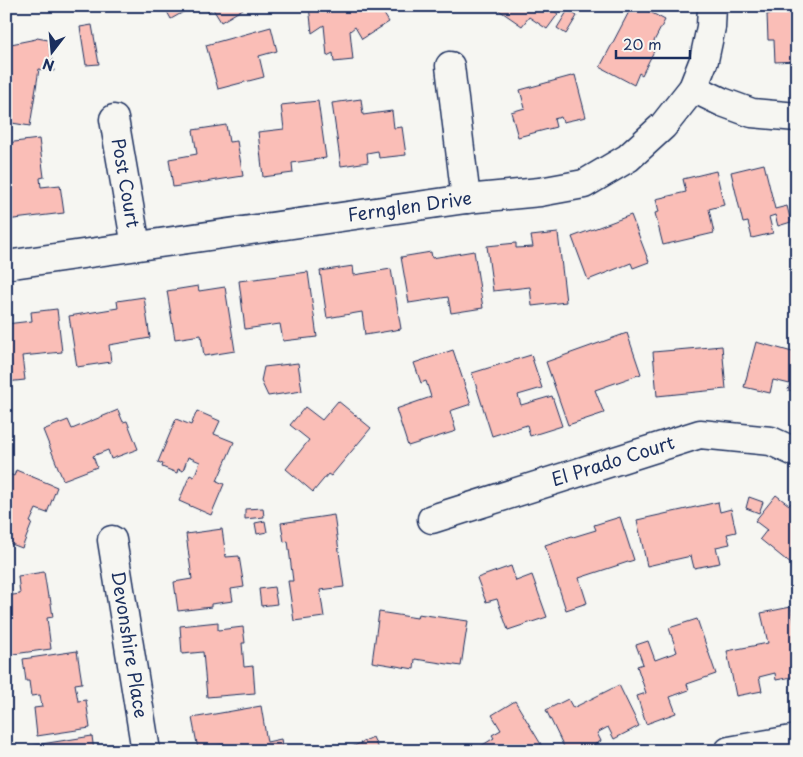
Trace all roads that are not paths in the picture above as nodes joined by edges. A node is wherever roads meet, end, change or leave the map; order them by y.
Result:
1 (712, 6) edge
2 (450, 66) dead end
3 (693, 88) junction
4 (797, 116) edge
5 (114, 119) dead end
6 (466, 199) junction
7 (136, 246) junction
8 (6, 265) edge
9 (797, 452) edge
10 (432, 519) dead end
11 (112, 540) dead end
12 (797, 739) edge
13 (146, 751) edge
14 (729, 751) edge

1 - 3 street, Fernglen Drive
2 - 6 street
3 - 4 street
3 - 6 street, Fernglen Drive
5 - 7 street, Post Court
6 - 7 street, Fernglen Drive
7 - 8 street, Fernglen Drive
9 - 10 street, El Prado Court
11 - 13 street, Devonshire Place
12 - 14 street

